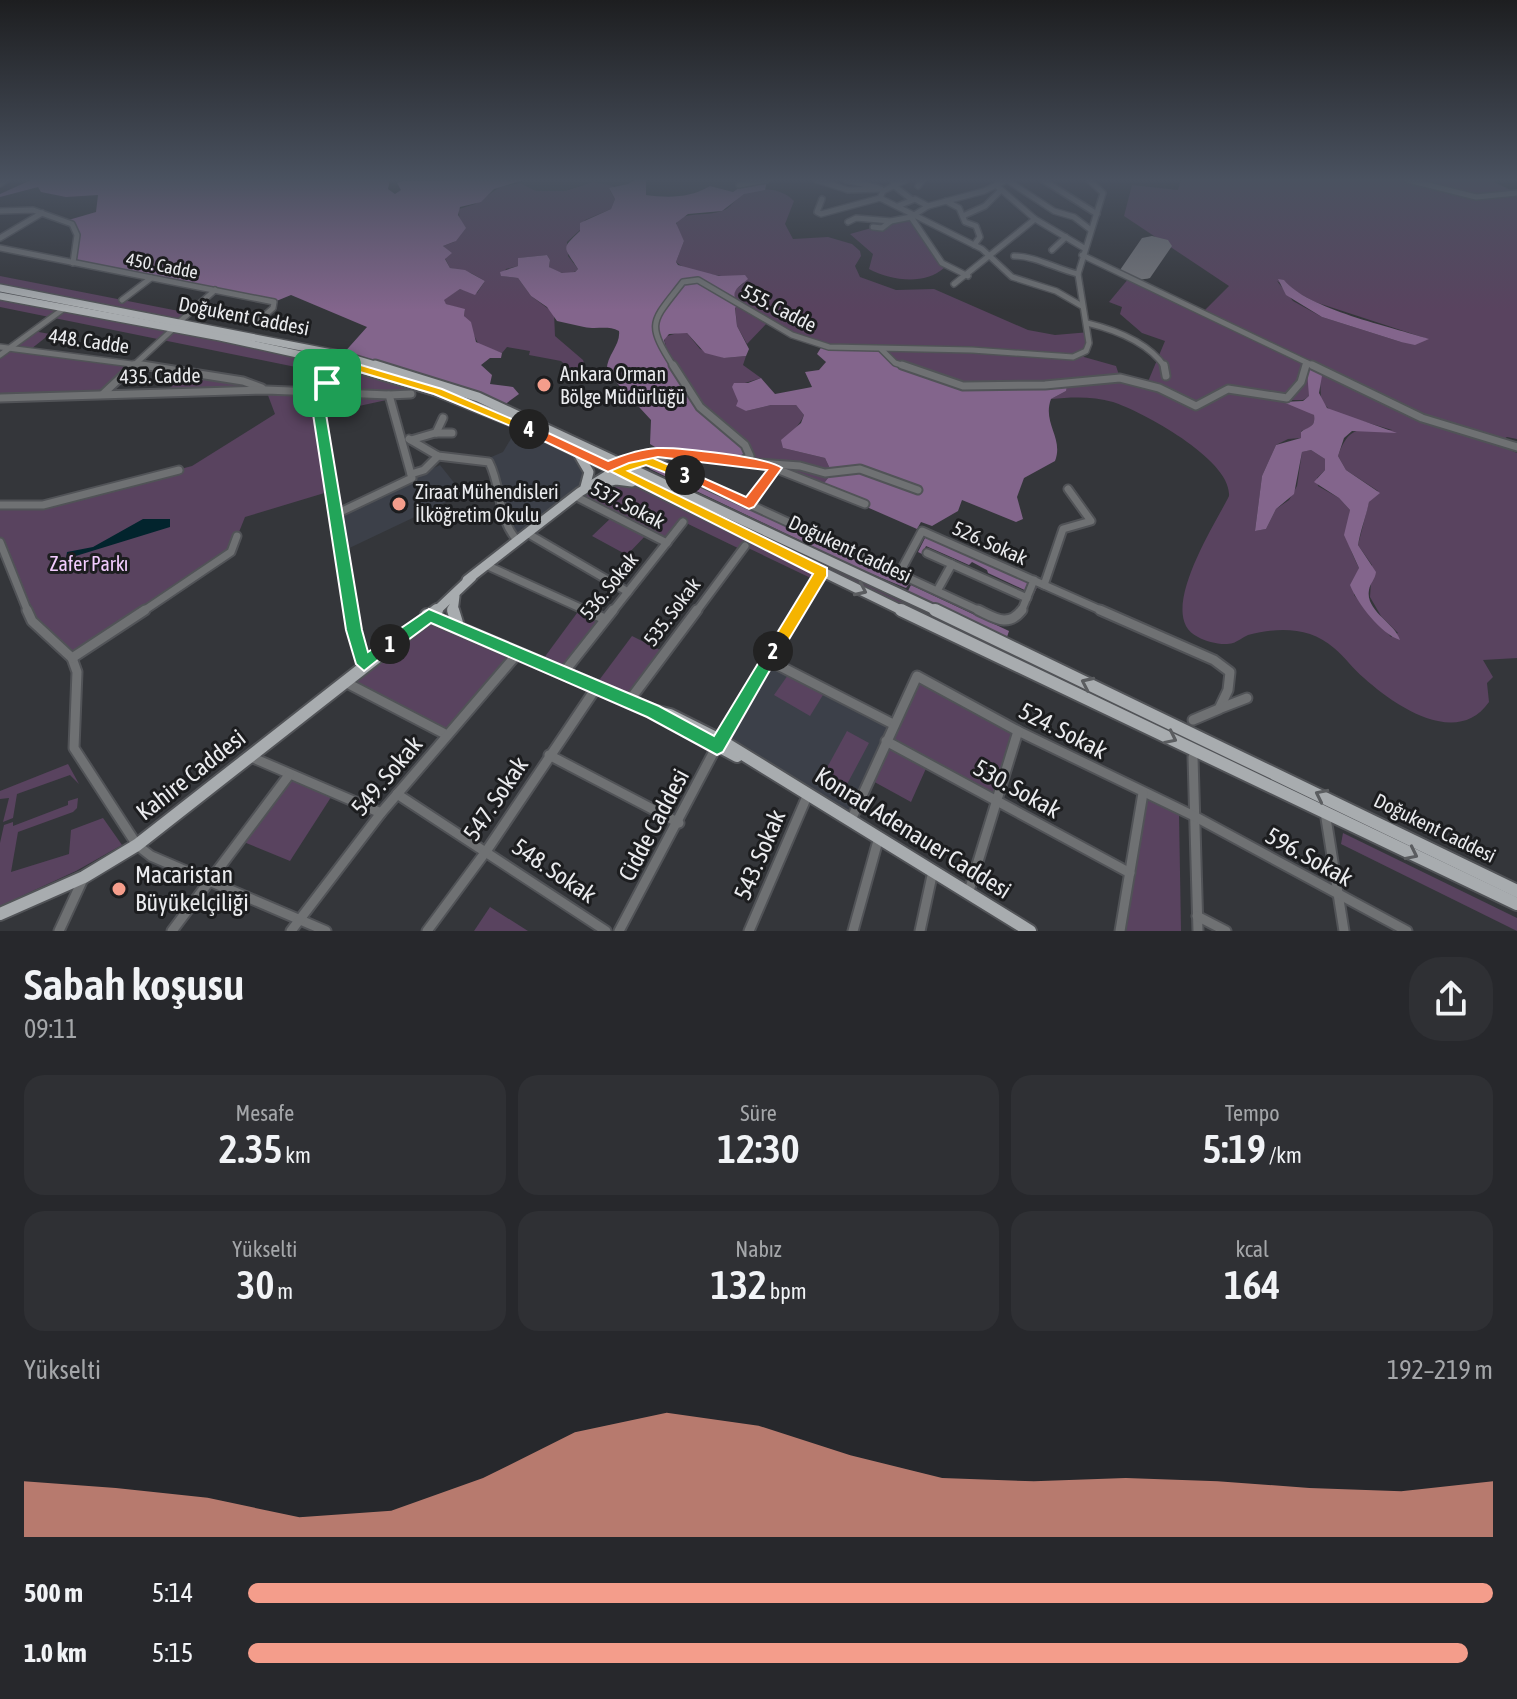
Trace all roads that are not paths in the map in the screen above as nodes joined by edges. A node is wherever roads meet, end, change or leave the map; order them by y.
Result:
1 (24, 223) edge
2 (67, 223) edge
3 (888, 223) edge
4 (917, 223) edge
5 (930, 223) edge
6 (959, 223) edge
7 (971, 223) edge
8 (1027, 223) edge
9 (1043, 223) edge
10 (1082, 223) edge
11 (1093, 223) edge
12 (873, 227) dead end
13 (1091, 230) junction
14 (950, 232) junction
15 (1066, 237) junction
16 (0, 238) edge
17 (974, 245) junction
18 (0, 248) edge
19 (1052, 250) dead end
20 (1083, 251) junction
21 (1014, 256) dead end
22 (989, 257) junction
23 (73, 263) junction
24 (1078, 274) junction
25 (968, 276) junction
26 (151, 278) junction
27 (954, 284) dead end
28 (0, 288) edge
29 (215, 290) junction
30 (0, 296) edge
31 (122, 300) dead end
32 (72, 303) junction
33 (1082, 306) junction
34 (63, 309) junction
35 (256, 323) dead end
36 (1087, 323) junction
37 (175, 327) junction
38 (0, 347) edge
39 (9, 348) junction
40 (881, 349) junction
41 (0, 355) edge
42 (1307, 363) junction
43 (133, 364) junction
44 (344, 364) junction
45 (1166, 376) dead end
46 (266, 390) junction
47 (322, 391) junction
48 (103, 394) junction
49 (411, 394) dead end
50 (389, 395) junction
51 (0, 398) edge
52 (443, 418) dead end
53 (436, 433) junction
54 (452, 433) dead end
55 (409, 440) junction
56 (1517, 447) edge
57 (574, 449) junction
58 (406, 456) junction
59 (438, 456) junction
60 (644, 458) junction
61 (742, 461) junction
62 (764, 464) junction
63 (616, 466) junction
64 (775, 468) junction
65 (179, 470) dead end
66 (411, 474) junction
67 (643, 480) junction
68 (1068, 489) dead end
69 (918, 490) dead end
70 (581, 491) junction
71 (749, 504) junction
72 (865, 504) dead end
73 (0, 505) edge
74 (334, 515) junction
75 (683, 522) dead end
76 (527, 533) junction
77 (237, 536) dead end
78 (517, 540) junction
79 (0, 542) edge
80 (667, 543) junction
81 (745, 546) dead end
82 (927, 553) dead end
83 (952, 564) junction
84 (486, 565) junction
85 (822, 572) junction
86 (899, 574) junction
87 (472, 577) junction
88 (1034, 580) junction
89 (1044, 585) junction
90 (460, 590) junction
91 (937, 591) junction
92 (628, 592) junction
93 (1027, 598) junction
94 (431, 611) junction
95 (605, 619) junction
96 (457, 623) junction
97 (470, 631) junction
98 (519, 652) junction
99 (72, 658) junction
100 (768, 660) junction
101 (364, 664) junction
102 (564, 672) junction
103 (343, 681) junction
104 (596, 688) junction
105 (1247, 698) dead end
106 (629, 701) junction
107 (1219, 709) junction
108 (1193, 720) dead end
109 (893, 724) junction
110 (1018, 731) junction
111 (447, 735) junction
112 (886, 741) junction
113 (719, 743) junction
114 (549, 755) junction
115 (251, 757) junction
116 (1193, 757) dead end
117 (289, 775) junction
118 (1143, 793) junction
119 (397, 794) junction
120 (808, 794) junction
121 (996, 800) junction
122 (1325, 812) junction
123 (381, 813) junction
124 (1194, 816) junction
125 (851, 820) junction
126 (679, 823) junction
127 (879, 837) junction
128 (137, 845) junction
129 (487, 850) junction
130 (933, 869) junction
131 (1130, 873) junction
132 (84, 877) junction
133 (208, 881) junction
134 (969, 891) junction
135 (1517, 891) edge
136 (1338, 896) junction
137 (1517, 904) edge
138 (0, 914) edge
139 (1197, 916) junction
140 (298, 920) junction
141 (59, 931) edge
142 (172, 931) edge
143 (291, 931) edge
144 (326, 931) edge
145 (427, 931) edge
146 (606, 931) edge
147 (619, 931) edge
148 (749, 931) edge
149 (853, 931) edge
150 (920, 931) edge
151 (1030, 931) edge
152 (1120, 931) edge
153 (1198, 931) edge
154 (1226, 931) edge
155 (1344, 931) edge
156 (1407, 931) edge

1 - 16 street
2 - 23 street
3 - 12 street
4 - 25 street
5 - 14 street
6 - 14 street
7 - 17 street
8 - 22 street
9 - 15 street
10 - 13 street
11 - 13 street
13 - 20 street
14 - 17 street
15 - 19 street
15 - 20 street
17 - 22 street
18 - 23 street, 450. Cadde
20 - 24 street
20 - 42 street
21 - 24 street
22 - 25 street
22 - 33 street
23 - 26 street, 450. Cadde
24 - 33 street
25 - 27 street
26 - 29 street, 450. Cadde
26 - 31 street
28 - 32 main road, Doğukent Caddesi
29 - 35 street, 450. Cadde
29 - 37 street
30 - 34 main road, Doğukent Caddesi
32 - 34 street
32 - 37 main road, Doğukent Caddesi
33 - 36 street
34 - 37 main road, Doğukent Caddesi
34 - 39 street
36 - 40 street, 555. Cadde
36 - 45 street
37 - 43 street
37 - 44 main road, Doğukent Caddesi
37 - 63 main road, Doğukent Caddesi
38 - 39 street, 448. Cadde
39 - 41 street
39 - 43 street, 448. Cadde
40 - 42 street
40 - 61 street, 555. Cadde
42 - 56 street
43 - 46 street, 448. Cadde
43 - 48 street
44 - 47 street
44 - 57 main road, Doğukent Caddesi
46 - 47 street, 435. Cadde
46 - 48 street, 435. Cadde
47 - 50 street, 435. Cadde
47 - 74 street
48 - 51 street, 435. Cadde
49 - 50 street, 435. Cadde
50 - 55 street
52 - 53 street
53 - 54 street
53 - 55 street
55 - 58 street
55 - 58 street
55 - 59 street
57 - 63 main road, Doğukent Caddesi
57 - 70 main road
58 - 66 street
59 - 66 street
59 - 78 street
60 - 61 street
60 - 63 street
60 - 67 street
60 - 71 street
61 - 62 street
62 - 64 street
62 - 69 street
63 - 67 main road, Doğukent Caddesi
63 - 70 main road, Kahire Caddesi
64 - 71 street
64 - 72 street
65 - 73 street
66 - 74 street
67 - 70 main road
67 - 85 main road, Doğukent Caddesi
135 -> 67 main road, Doğukent Caddesi
68 - 89 street
70 - 76 main road, Kahire Caddesi
70 - 80 street, 537. Sokak
71 - 86 street
74 - 101 street
75 - 80 street, 536. Sokak
76 - 78 main road, Kahire Caddesi
76 - 92 street
77 - 99 street
78 - 84 main road, Kahire Caddesi
79 - 99 street
80 - 92 street, 536. Sokak
81 - 106 street, 535. Sokak
82 - 83 street
83 - 91 street
83 - 93 street
84 - 87 main road, Kahire Caddesi
84 - 95 street
85 - 100 street, Cidde Caddesi
85 -> 122 main road, Doğukent Caddesi
86 - 88 street, 526. Sokak
86 - 91 street
87 - 90 main road, Kahire Caddesi
87 - 94 main road, Kahire Caddesi
88 - 89 street, 526. Sokak
88 - 93 street
89 - 107 street, 526. Sokak
90 - 94 main road, Kahire Caddesi
90 - 96 main road
91 - 93 street
92 - 95 street, 536. Sokak
94 - 96 main road, Konrad Adenauer Caddesi
94 - 97 main road, Konrad Adenauer Caddesi
94 - 101 main road, Kahire Caddesi
95 - 102 street, 536. Sokak
96 - 97 main road, Konrad Adenauer Caddesi
97 - 98 main road, Konrad Adenauer Caddesi
98 - 102 main road, Konrad Adenauer Caddesi
98 - 111 street, 549. Sokak
99 - 128 street
100 - 109 street
100 - 113 street, Cidde Caddesi
101 - 103 main road, Kahire Caddesi
102 - 104 main road, Konrad Adenauer Caddesi
103 - 111 street
103 - 115 main road, Kahire Caddesi
104 - 106 main road, Konrad Adenauer Caddesi
104 - 114 street, 547. Sokak
105 - 107 street
106 - 113 main road, Konrad Adenauer Caddesi
107 - 108 street
109 - 110 street, 524. Sokak
109 - 112 street
110 - 118 street, 524. Sokak
110 - 121 street
111 - 119 street, 549. Sokak
112 - 121 street, 530. Sokak
112 - 125 street
113 - 120 main road, Konrad Adenauer Caddesi
113 - 126 street, Cidde Caddesi
114 - 126 street
114 - 129 street, 547. Sokak
115 - 117 street
115 - 128 main road, Kahire Caddesi
116 - 124 street
117 - 123 street
117 - 133 street
118 - 124 street, 524. Sokak
118 - 131 street
119 - 123 street, 549. Sokak
119 - 129 street, 548. Sokak
120 - 125 main road, Konrad Adenauer Caddesi
120 - 148 street, 543. Sokak
121 - 131 street, 530. Sokak
121 - 134 street
122 - 136 street
122 -> 137 main road, Doğukent Caddesi
123 - 140 street, 549. Sokak
124 - 136 street, 596. Sokak
124 - 139 street
125 - 127 main road, Konrad Adenauer Caddesi
126 - 147 street, Cidde Caddesi
127 - 130 main road, Konrad Adenauer Caddesi
127 - 149 street
128 - 132 main road, Kahire Caddesi
128 - 133 street
129 - 145 street, 547. Sokak
129 - 146 street, 548. Sokak
130 - 134 main road, Konrad Adenauer Caddesi
130 - 150 street
131 - 152 street
132 - 138 main road, Kahire Caddesi
132 - 141 street
133 - 140 street
133 - 142 street
134 - 151 main road, Konrad Adenauer Caddesi
136 - 155 street
136 - 156 street, 596. Sokak
139 - 153 street
139 - 154 street
140 - 143 street, 549. Sokak
140 - 144 street

